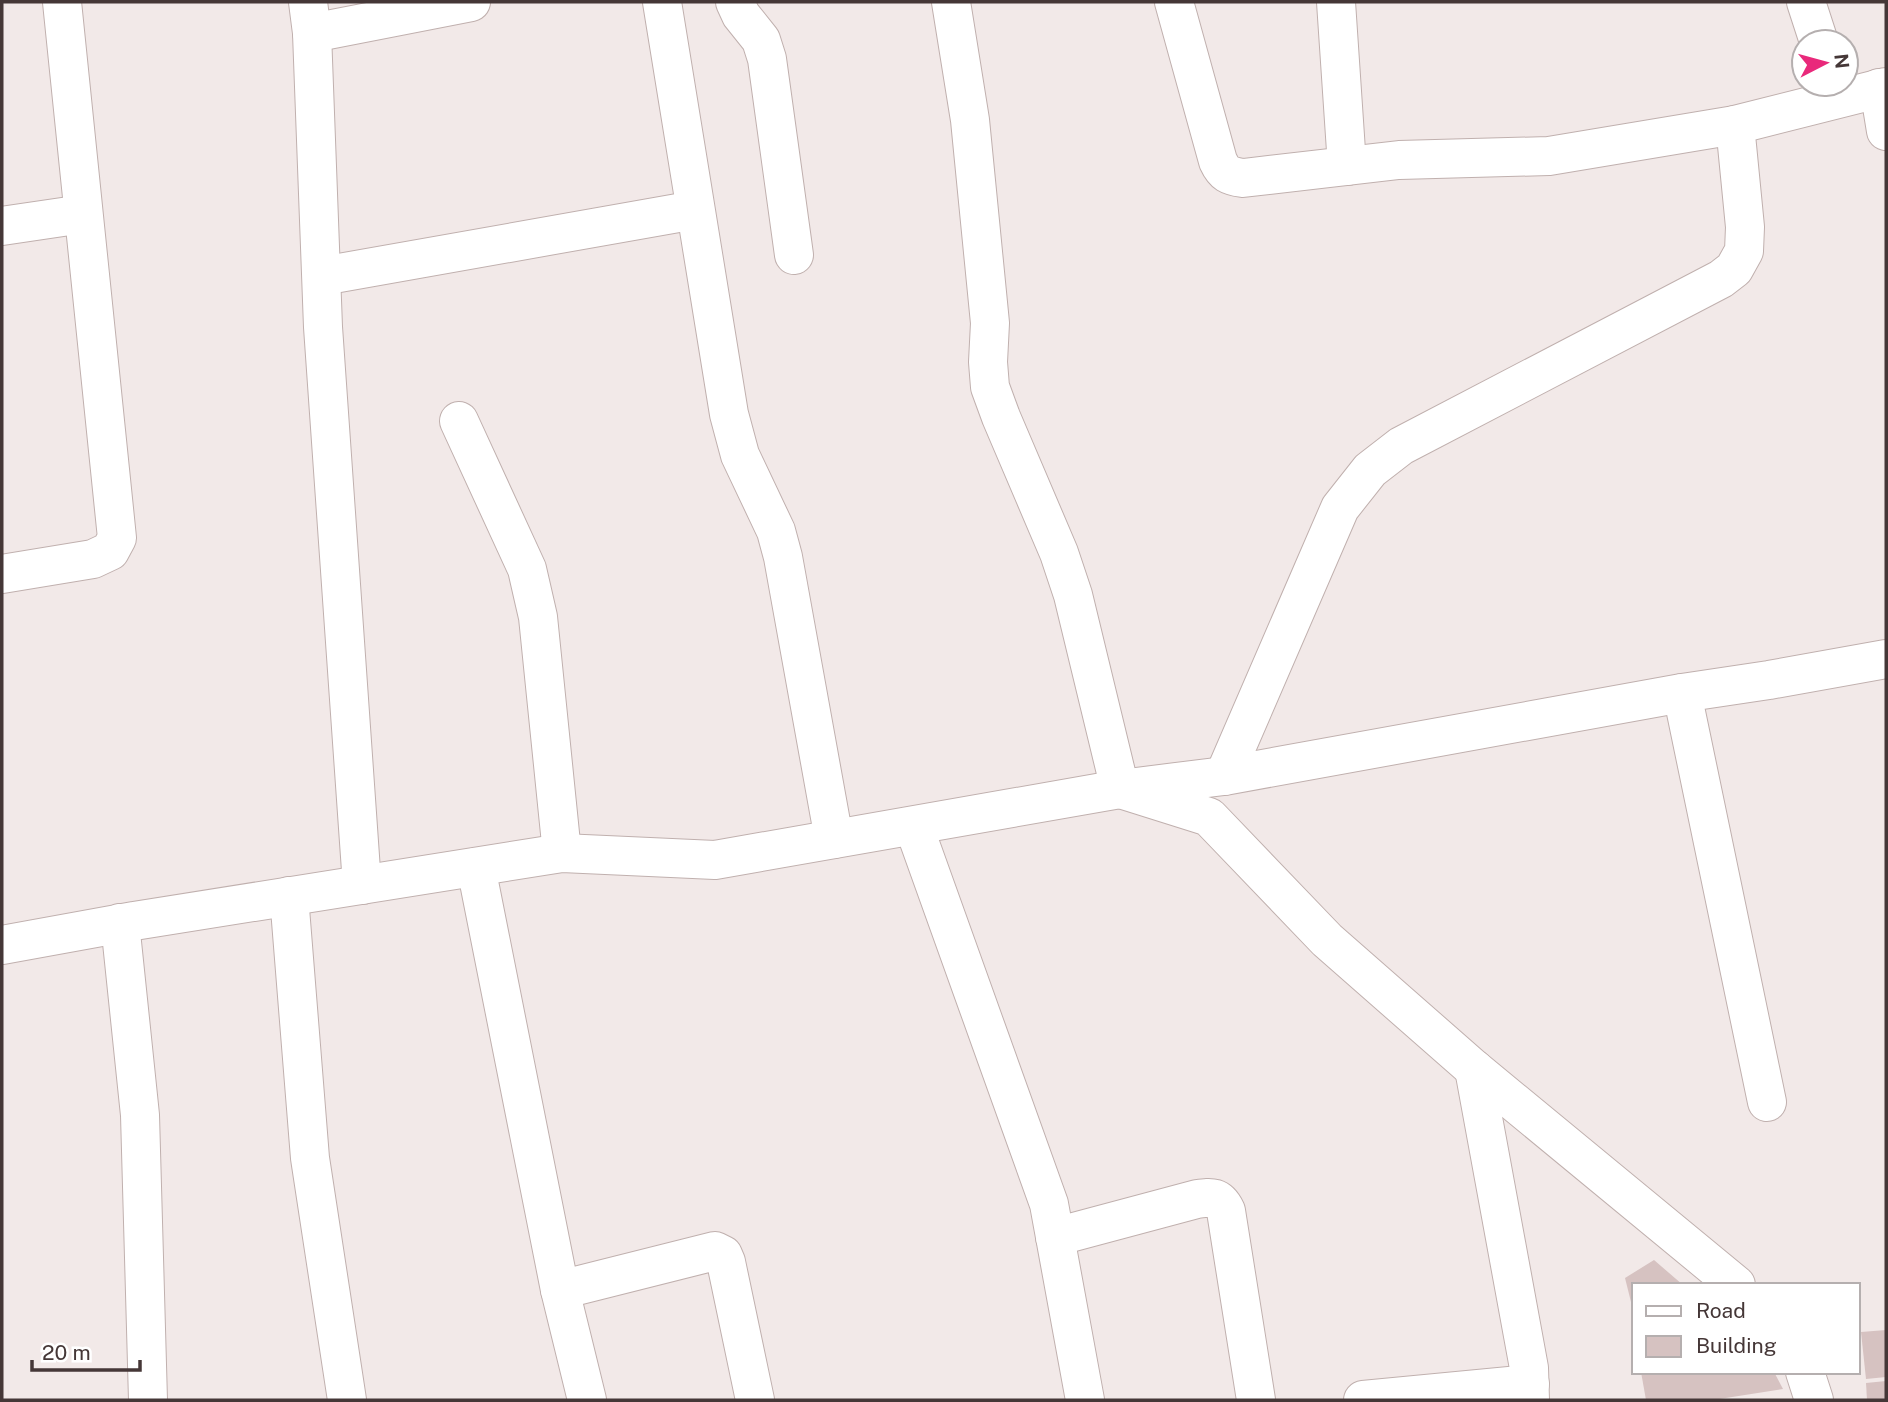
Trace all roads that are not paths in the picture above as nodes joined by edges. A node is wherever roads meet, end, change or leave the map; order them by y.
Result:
1 (62, 2) edge
2 (471, 2) edge
3 (662, 2) edge
4 (736, 2) edge
5 (951, 2) edge
6 (1174, 2) edge
7 (1336, 2) edge
8 (1806, 2) edge
9 (310, 17) edge
10 (1814, 28) edge
11 (1883, 88) edge
12 (1860, 90) edge
13 (1817, 98) edge
14 (1735, 125) junction
15 (1886, 131) edge
16 (1347, 166) junction
17 (695, 210) junction
18 (83, 214) junction
19 (2, 226) edge
20 (794, 255) dead end
21 (322, 276) junction
22 (459, 421) dead end
23 (2, 574) edge
24 (1886, 659) edge
25 (1682, 693) junction
26 (1224, 776) junction
27 (1120, 789) junction
28 (914, 827) junction
29 (834, 839) junction
30 (562, 853) junction
31 (476, 866) junction
32 (362, 884) junction
33 (289, 896) junction
34 (120, 923) junction
35 (2, 945) edge
36 (1474, 1069) junction
37 (1767, 1102) dead end
38 (1055, 1237) junction
39 (1734, 1283) edge
40 (560, 1290) junction
41 (1806, 1374) edge
42 (1530, 1392) edge
43 (149, 1400) edge
44 (347, 1400) edge
45 (587, 1400) edge
46 (755, 1400) edge
47 (1086, 1400) edge
48 (1255, 1400) edge
49 (1363, 1400) edge
50 (1814, 1400) edge

1 - 18 street
2 - 9 street
3 - 17 street
4 - 20 street
5 - 27 street
6 - 16 street
7 - 16 street
8 - 10 street
9 - 21 street
11 - 12 street
11 - 15 street
13 - 14 street
14 - 16 street
14 - 26 street
17 - 21 street
17 - 29 street
18 - 19 street
18 - 23 street
21 - 32 street
22 - 30 street
24 - 25 street
25 - 26 street
25 - 37 street
26 - 27 street
27 - 28 street
27 - 36 street
28 - 29 street
28 - 38 street
29 - 30 street
30 - 31 street
31 - 32 street
31 - 40 street
32 - 33 street
33 - 34 street
33 - 44 street
34 - 35 street
34 - 43 street
36 - 39 street
36 - 42 street
38 - 47 street
38 - 48 street
40 - 45 street
40 - 46 street
41 - 50 street
42 - 49 street

